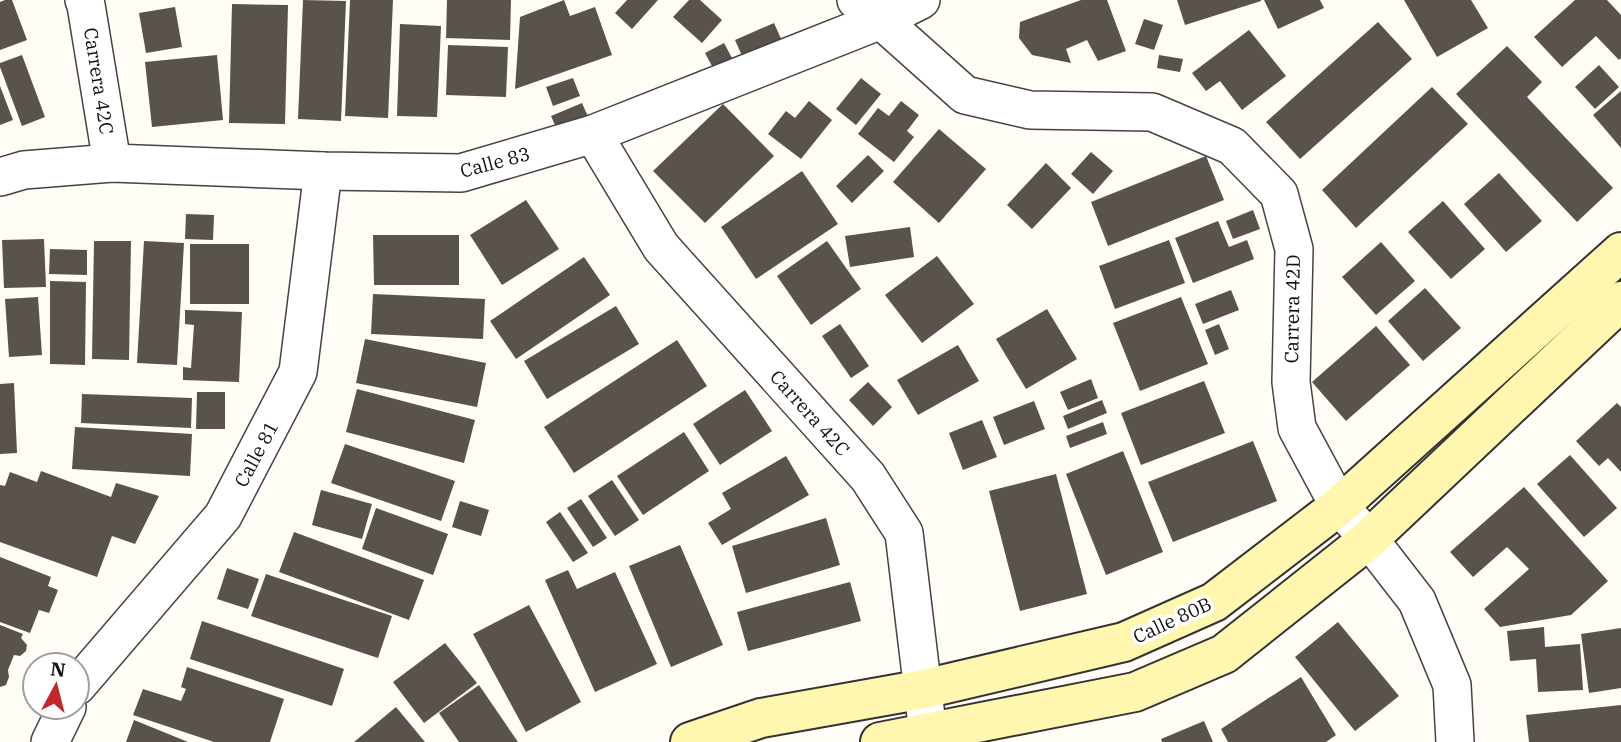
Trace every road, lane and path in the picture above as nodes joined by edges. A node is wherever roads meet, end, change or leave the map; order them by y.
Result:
1 (84, 0) edge
2 (921, 0) edge
3 (868, 10) edge
4 (593, 134) junction
5 (112, 163) junction
6 (323, 171) junction
7 (0, 177) edge
8 (1621, 252) edge
9 (1621, 302) edge
10 (1339, 506) junction
11 (1369, 539) junction
12 (91, 670) edge
13 (923, 688) junction
14 (60, 721) edge
15 (928, 733) junction
16 (50, 742) edge
17 (690, 742) edge
18 (880, 742) edge
19 (1455, 742) edge

1 - 5 street, Carrera 42C
2 - 3 street, Calle 83
3 - 4 street, Calle 83
3 - 10 street, Carrera 42D
4 - 6 street, Calle 83
4 - 13 street, Carrera 42C
5 - 6 street, Calle 83
5 - 7 street, Calle 83
6 - 12 street, Calle 81
8 - 10 main road, Calle 80B
9 - 11 main road
10 - 11 street, Carrera 42D
10 - 13 main road, Calle 80B
11 - 15 main road
11 - 19 street, Carrera 42D
13 - 15 street, Carrera 42C
13 - 17 main road, Calle 80B
14 - 16 street
15 - 18 main road

